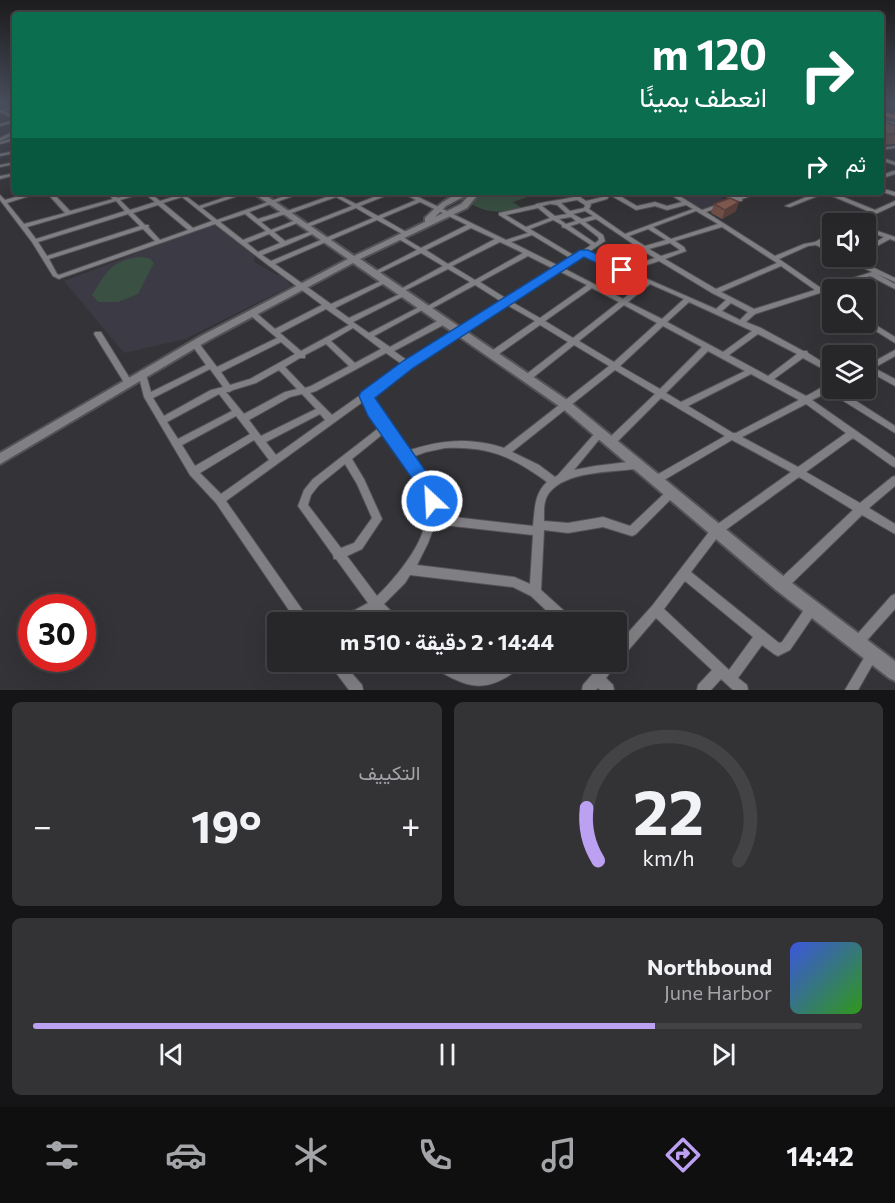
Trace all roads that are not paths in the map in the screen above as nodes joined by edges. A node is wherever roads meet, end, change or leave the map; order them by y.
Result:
1 (23, 195) edge
2 (52, 195) edge
3 (112, 195) edge
4 (134, 195) edge
5 (149, 195) edge
6 (237, 195) edge
7 (260, 195) edge
8 (292, 195) edge
9 (331, 195) edge
10 (335, 195) edge
11 (384, 195) edge
12 (410, 195) edge
13 (465, 195) edge
14 (467, 195) edge
15 (574, 195) edge
16 (607, 195) edge
17 (614, 195) edge
18 (674, 195) edge
19 (727, 195) edge
20 (751, 195) edge
21 (817, 195) edge
22 (833, 195) edge
23 (843, 195) edge
24 (183, 196) joint
25 (839, 197) junction
26 (578, 198) junction
27 (2, 199) edge
28 (117, 200) junction
29 (420, 200) junction
30 (740, 200) junction
31 (271, 202) junction
32 (160, 203) junction
33 (557, 203) junction
34 (686, 203) junction
35 (895, 203) edge
36 (355, 206) junction
37 (539, 206) junction
38 (586, 206) junction
39 (788, 206) dead end
40 (198, 208) junction
41 (438, 208) junction
42 (244, 211) junction
43 (699, 211) junction
44 (129, 212) junction
45 (875, 212) joint
46 (286, 213) junction
47 (69, 214) junction
48 (449, 214) junction
49 (570, 214) junction
50 (597, 217) junction
51 (376, 218) junction
52 (554, 218) junction
53 (258, 221) junction
54 (215, 222) junction
55 (580, 222) junction
56 (722, 225) junction
57 (24, 226) junction
58 (146, 226) junction
59 (306, 226) junction
60 (470, 226) junction
61 (564, 226) junction
62 (649, 227) junction
63 (525, 229) junction
64 (192, 230) junction
65 (271, 231) junction
66 (876, 232) edge
67 (532, 233) junction
68 (403, 235) junction
69 (624, 236) junction
70 (892, 238) edge
71 (326, 240) junction
72 (670, 240) junction
73 (822, 240) edge
74 (35, 241) junction
75 (158, 241) junction
76 (503, 241) junction
77 (244, 242) junction
78 (285, 243) junction
79 (817, 243) junction
80 (595, 245) junction
81 (876, 245) edge
82 (822, 246) edge
83 (644, 249) junction
84 (423, 250) junction
85 (584, 252) junction
86 (258, 254) junction
87 (528, 254) junction
88 (45, 258) junction
89 (574, 258) junction
90 (354, 259) junction
91 (659, 259) junction
92 (603, 261) junction
93 (777, 261) junction
94 (270, 264) junction
95 (449, 265) junction
96 (865, 267) edge
97 (558, 268) junction
98 (622, 270) junction
99 (875, 273) junction
100 (380, 277) junction
101 (894, 278) edge
102 (478, 282) junction
103 (649, 282) junction
104 (592, 285) junction
105 (303, 286) junction
106 (895, 287) edge
107 (820, 290) junction
108 (402, 292) junction
109 (714, 292) junction
110 (688, 299) junction
111 (508, 300) junction
112 (731, 300) junction
113 (626, 302) junction
114 (329, 306) junction
115 (425, 308) junction
116 (717, 312) junction
117 (753, 312) junction
118 (252, 313) junction
119 (541, 319) junction
120 (444, 321) junction
121 (664, 322) junction
122 (742, 322) junction
123 (352, 323) junction
124 (876, 328) edge
125 (758, 330) junction
126 (459, 331) junction
127 (274, 333) junction
128 (98, 334) dead end
129 (369, 336) junction
130 (282, 339) junction
131 (327, 341) junction
132 (577, 341) junction
133 (895, 341) edge
134 (195, 344) junction
135 (707, 347) junction
136 (388, 350) junction
137 (804, 353) junction
138 (895, 353) edge
139 (493, 354) junction
140 (302, 356) junction
141 (723, 356) junction
142 (822, 364) edge
143 (876, 364) edge
144 (408, 365) junction
145 (616, 365) junction
146 (281, 367) junction
147 (354, 367) junction
148 (214, 368) junction
149 (751, 371) junction
150 (142, 374) junction
151 (876, 374) edge
152 (527, 378) junction
153 (768, 380) junction
154 (128, 382) junction
155 (895, 383) edge
156 (225, 390) junction
157 (304, 392) junction
158 (660, 392) junction
159 (822, 392) edge
160 (366, 396) junction
161 (147, 397) junction
162 (849, 399) edge
163 (806, 400) junction
164 (567, 405) junction
165 (682, 405) junction
166 (321, 410) junction
167 (240, 415) junction
168 (331, 420) junction
169 (162, 421) junction
170 (386, 427) junction
171 (895, 430) edge
172 (853, 433) junction
173 (599, 434) junction
174 (732, 436) junction
175 (258, 438) junction
176 (610, 443) junction
177 (176, 444) junction
178 (505, 452) junction
179 (405, 455) junction
180 (346, 458) junction
181 (0, 459) edge
182 (275, 460) junction
183 (895, 463) edge
184 (636, 465) junction
185 (797, 471) junction
186 (193, 472) junction
187 (558, 478) junction
188 (656, 480) junction
189 (895, 480) edge
190 (672, 492) junction
191 (220, 500) junction
192 (861, 509) junction
193 (429, 519) junction
194 (539, 528) junction
195 (895, 529) edge
196 (716, 531) junction
197 (338, 555) junction
198 (408, 569) junction
199 (684, 573) junction
200 (782, 585) junction
201 (535, 592) junction
202 (895, 600) edge
203 (375, 603) junction
204 (812, 608) junction
205 (656, 610) junction
206 (297, 612) edge
207 (362, 612) edge
208 (384, 612) edge
209 (552, 612) edge
210 (761, 637) junction
211 (627, 643) edge
212 (857, 643) junction
213 (872, 655) junction
214 (720, 670) junction
215 (343, 672) edge
216 (453, 672) edge
217 (506, 672) edge
218 (603, 672) edge
219 (895, 672) edge
220 (598, 678) junction
221 (730, 679) junction
222 (357, 690) edge
223 (588, 690) edge
224 (608, 690) edge
225 (703, 690) edge
226 (742, 690) edge
227 (851, 690) edge

1 - 27 street
2 - 47 street
3 - 28 street
4 - 28 street
5 - 32 street
6 - 40 street
7 - 31 street
8 - 31 street
9 - 46 street
10 - 36 street
11 - 36 street
12 - 29 street
13 - 41 street
14 - 48 street
15 - 26 street
16 - 38 street
17 - 34 street
18 - 34 street
19 - 30 street
20 - 30 street
21 - 39 street
22 - 25 street
23 - 25 street
24 - 32 street
24 - 40 street
25 - 45 street
26 - 33 street
26 - 38 street
27 - 57 street
28 - 44 street
28 - 47 street
29 - 41 street
29 - 51 street
30 - 43 street
31 - 42 street
31 - 46 street
32 - 44 street
32 - 64 street
33 - 37 street
33 - 49 street
34 - 43 street
35 - 45 street
36 - 51 street
36 - 59 street
37 - 52 street
37 - 63 street
38 - 49 street
38 - 50 street
40 - 54 street
41 - 48 street
41 - 68 street
42 - 53 street
42 - 54 street
43 - 56 street
43 - 62 street
44 - 58 street
44 - 74 street
46 - 53 street
46 - 59 street
47 - 57 street
48 - 60 street
48 - 68 street
49 - 52 street
49 - 55 street
50 - 55 street
50 - 69 street
51 - 68 street
51 - 71 street
52 - 61 street
52 - 63 street
53 - 65 street
54 - 64 street
54 - 77 street
55 - 61 street
55 - 80 street
56 - 72 street
56 - 93 street
57 - 74 street
58 - 75 street
58 - 88 street
59 - 65 street
59 - 71 street
59 - 78 street
60 - 76 street
60 - 84 street
61 - 80 street
62 - 69 street
62 - 72 street
63 - 67 street
64 - 75 street
65 - 77 street
65 - 78 street
66 - 70 street
67 - 76 street
67 - 89 street
68 - 84 street
68 - 90 street
69 - 83 street
70 - 81 street
71 - 90 street
71 - 94 street
72 - 83 street
72 - 91 street
73 - 79 street
74 - 88 street
75 - 88 street
76 - 87 street
76 - 95 street
77 - 86 street
78 - 86 street
79 - 82 street
79 - 93 street
80 - 85 street
83 - 91 street
83 - 92 street
84 - 95 street
84 - 100 street
85 - 89 street
85 - 92 street
86 - 94 street
87 - 97 street
87 - 102 street
89 - 97 street
90 - 100 street
90 - 105 street
91 - 98 street
91 - 109 street
92 - 98 street
93 - 107 street
93 - 109 street
94 - 105 street
95 - 102 street
95 - 108 street
96 - 99 street
97 - 104 street
97 - 111 street
98 - 103 street
99 - 101 street
99 - 106 street
99 - 107 street
100 - 108 street
100 - 114 street
102 - 111 street
102 - 115 street
103 - 110 street
103 - 113 street
104 - 113 street
104 - 119 street
105 - 114 street
105 - 118 street
107 - 117 street
108 - 115 street
108 - 123 street
109 - 112 street
110 - 116 street
110 - 121 street
111 - 119 street
111 - 126 street
112 - 116 street
112 - 117 street
113 - 121 street
113 - 132 street
114 - 123 street
114 - 127 street
115 - 120 street
115 - 129 street
116 - 122 street
117 - 122 street
118 - 127 street
118 - 134 street
119 - 132 street
119 - 139 street
120 - 126 street
120 - 136 street
121 - 135 street
121 - 145 street
122 - 125 street
123 - 129 street
123 - 131 street
124 - 133 street
125 - 137 street
125 - 141 street
126 - 139 street
126 - 144 street
127 - 130 street
128 - 154 street
129 - 136 street
130 - 140 street
130 - 148 street
131 - 140 street
131 - 147 street
132 - 145 street
132 - 152 street
134 - 148 street
134 - 150 street
135 - 141 street
135 - 158 street
136 - 144 street
136 - 147 street
137 - 142 street
137 - 153 street
138 - 143 street
139 - 152 street
140 - 146 street
141 - 149 street
144 - 160 street
145 - 158 street
145 - 164 street
146 - 156 street
146 - 157 street
147 - 157 street
148 - 156 street
148 - 161 street
149 - 153 street
149 - 165 street
150 - 154 street
150 - 161 street
151 - 155 street
152 - 164 street
153 - 163 street
154 - 181 street
156 - 167 street
156 - 169 street
157 - 166 street
157 - 167 street
158 - 165 street
158 - 176 street
159 - 163 street
160 - 168 street
160 - 170 street
161 - 169 street
162 - 171 street
163 - 172 street
163 - 174 street
164 - 173 street
164 - 178 street
165 - 174 street
166 - 168 street
166 - 175 street
167 - 175 street
167 - 177 street
168 - 182 street
169 - 177 street
170 - 179 street
170 - 180 street
172 - 183 street
172 - 185 street
173 - 176 street
173 - 187 street
174 - 185 street
174 - 188 street
175 - 182 street
175 - 186 street
176 - 184 street
177 - 186 street
178 - 179 street
178 - 187 street
179 - 193 street
180 - 197 street
180 - 197 street
182 - 191 street
184 - 187 street
184 - 188 street
185 - 192 street
185 - 196 street
186 - 191 street
187 - 194 street
188 - 190 street
189 - 192 street
190 - 194 street
190 - 196 street
191 - 206 street
192 - 195 street
192 - 200 street
193 - 194 street
193 - 198 street
194 - 201 street
196 - 199 street
196 - 200 street
197 - 203 street
198 - 201 street
198 - 203 street
199 - 205 street
199 - 210 street
200 - 204 street
201 - 209 street
202 - 212 street
203 - 207 street
203 - 208 street
204 - 210 street
204 - 212 street
205 - 211 street
205 - 214 street
210 - 221 street
212 - 213 street
213 - 219 street
213 - 227 street
214 - 221 street
214 - 225 street
215 - 222 street
216 - 217 street
218 - 220 street
220 - 223 street
220 - 224 street
221 - 226 street

